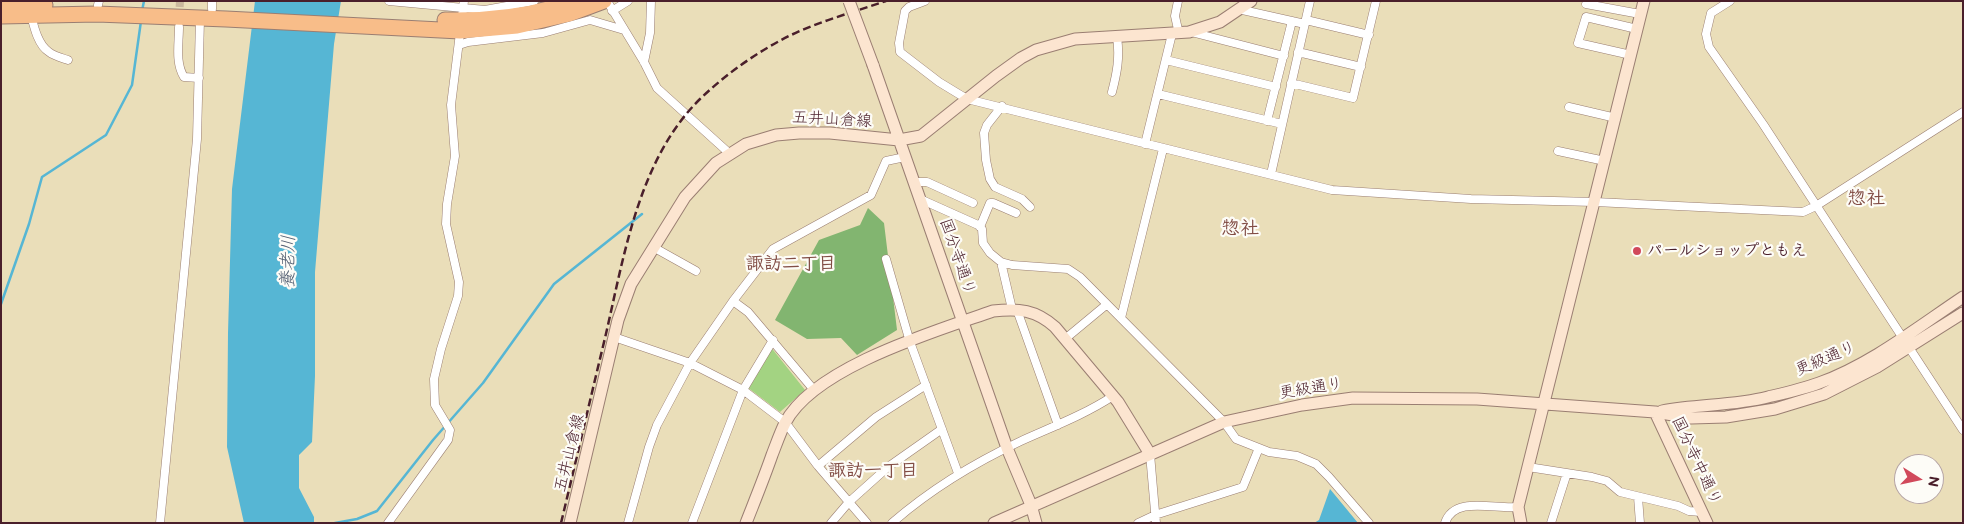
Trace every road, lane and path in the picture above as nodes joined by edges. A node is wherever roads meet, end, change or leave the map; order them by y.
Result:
1 (389, 1) edge
2 (534, 1) edge
3 (576, 1) edge
4 (628, 1) edge
5 (650, 1) edge
6 (849, 1) edge
7 (925, 1) edge
8 (1178, 1) edge
9 (1251, 1) edge
10 (1310, 1) edge
11 (1376, 1) edge
12 (1644, 1) edge
13 (1730, 1) edge
14 (99, 3) edge
15 (608, 4) edge
16 (1586, 4) dead end
17 (1, 5) edge
18 (219, 9) edge
19 (1238, 10) junction
20 (1640, 14) junction
21 (30, 15) junction
22 (1, 16) edge
23 (200, 19) junction
24 (462, 21) edge
25 (1292, 21) junction
26 (1305, 22) junction
27 (179, 27) tunnel mouth
28 (1637, 29) junction
29 (624, 30) junction
30 (1180, 33) junction
31 (1369, 35) junction
32 (1117, 37) junction
33 (1298, 52) junction
34 (1631, 55) junction
35 (1284, 56) junction
36 (68, 60) dead end
37 (1166, 60) junction
38 (644, 62) junction
39 (1361, 67) junction
40 (199, 78) junction
41 (1291, 83) junction
42 (1276, 87) junction
43 (1112, 92) dead end
44 (1158, 94) junction
45 (967, 99) junction
46 (1002, 106) junction
47 (1569, 107) dead end
48 (1963, 112) edge
49 (1616, 118) junction
50 (1268, 121) junction
51 (1282, 124) junction
52 (899, 140) junction
53 (1145, 144) junction
54 (1163, 148) junction
55 (1558, 151) dead end
56 (729, 153) junction
57 (905, 157) junction
58 (1605, 161) junction
59 (1270, 174) junction
60 (914, 182) junction
61 (920, 199) junction
62 (1595, 202) junction
63 (973, 203) dead end
64 (1816, 206) junction
65 (1030, 207) dead end
66 (1016, 213) dead end
67 (980, 227) junction
68 (653, 247) junction
69 (886, 259) dead end
70 (1001, 262) junction
71 (696, 271) dead end
72 (1963, 297) edge
73 (732, 301) junction
74 (1106, 305) junction
75 (1014, 309) junction
76 (1963, 313) edge
77 (1121, 318) junction
78 (963, 322) junction
79 (614, 337) junction
80 (1902, 337) junction
81 (773, 340) junction
82 (1065, 340) junction
83 (910, 342) junction
84 (1908, 348) junction
85 (690, 363) junction
86 (926, 385) junction
87 (743, 390) junction
88 (814, 390) junction
89 (1113, 396) junction
90 (1545, 403) junction
91 (1655, 412) junction
92 (785, 422) junction
93 (1224, 422) junction
94 (1058, 425) junction
95 (942, 430) junction
96 (1963, 430) edge
97 (1007, 448) junction
98 (1259, 448) junction
99 (1150, 454) junction
100 (818, 466) junction
101 (1528, 467) junction
102 (958, 473) junction
103 (1567, 473) junction
104 (1638, 497) junction
105 (849, 502) junction
106 (1031, 505) junction
107 (1518, 507) junction
108 (1704, 518) edge
109 (1156, 519) edge
110 (1554, 522) edge
111 (160, 523) edge
112 (388, 523) edge
113 (570, 523) edge
114 (628, 523) edge
115 (692, 523) edge
116 (746, 523) edge
117 (831, 523) edge
118 (868, 523) edge
119 (892, 523) edge
120 (994, 523) edge
121 (1036, 523) edge
122 (1138, 523) edge
123 (1369, 523) edge
124 (1444, 523) edge
125 (1521, 523) edge
126 (1640, 523) edge

1 - 24 street
2 - 24 street
3 - 24 highway
4 - 15 street
5 - 38 street
6 - 52 street, 国分寺通り, bridge
7 - 45 street
8 - 30 street
9 - 19 street, 五井山倉線
10 - 26 street
11 - 31 street
12 - 20 street
13 - 64 street
14 - 17 highway
14 - 18 highway
15 - 24 highway
15 - 29 street
16 - 20 street
18 - 23 highway
18 - 24 highway
19 - 25 street
19 - 30 street, 五井山倉線
20 - 28 street
21 - 22 highway
21 - 23 highway
21 - 36 street
23 - 40 street
24 - 29 street
24 - 112 street
25 - 26 street
25 - 35 street
26 - 31 street
26 - 33 street
27 - 40 street
28 - 34 street
28 - 34 street
29 - 38 street
30 - 32 street, 五井山倉線
30 - 35 street
30 - 37 street
31 - 39 street
32 - 43 street
32 - 45 street, 五井山倉線
33 - 39 street
33 - 41 street
34 - 49 street
35 - 42 street
37 - 42 street
37 - 44 street
38 - 56 street
39 - 41 street
40 - 111 street
41 - 51 street
42 - 50 street
44 - 50 street
44 - 53 street
45 - 46 street
45 - 52 street, 五井山倉線
46 - 53 street
46 - 65 street
47 - 49 street
48 - 64 street
49 - 58 street
50 - 51 street
51 - 59 street
52 - 56 street, 五井山倉線
52 - 57 street, 国分寺通り
53 - 54 street
54 - 59 street
54 - 77 street
55 - 58 street
56 - 68 street, 五井山倉線
57 - 60 street, 国分寺通り
57 - 73 street
58 - 62 street
59 - 62 street
60 - 61 street, 国分寺通り
60 - 63 street
61 - 67 street
61 - 78 street, 国分寺通り
62 - 64 street
62 - 90 street
64 - 80 street
66 - 67 street
67 - 70 street
68 - 71 street
68 - 79 street, 五井山倉線
69 - 83 street
70 - 74 street
70 - 75 street
72 - 80 street, 更級通り
73 - 81 street
73 - 85 street
74 - 77 street
74 - 82 street
75 - 78 street
75 - 82 street
75 - 94 street
76 - 84 street, 更級通り
77 - 93 street
78 - 83 street
78 - 97 street, 国分寺通り
79 - 85 street
79 - 113 street, 五井山倉線
80 - 84 street
80 - 91 street, 更級通り
81 - 87 street
81 - 88 street
82 - 89 street
83 - 86 street
83 - 88 street
84 - 91 street, 更級通り
84 - 96 street
85 - 87 street
85 - 114 street
86 - 95 street
86 - 100 street
87 - 92 street
87 - 115 street
88 - 92 street
89 - 94 street
89 - 99 street
90 - 91 street, 更級通り
90 - 93 street, 更級通り
90 - 101 street
91 - 108 street, 国分寺中通り
92 - 100 street
92 - 116 street
93 - 98 street
93 - 99 street, 更級通り
94 - 97 street
95 - 102 street
95 - 105 street
97 - 102 street
97 - 106 street, 国分寺通り
98 - 109 street
98 - 123 street
99 - 106 street, 更級通り
99 - 109 street
100 - 105 street
101 - 103 street
101 - 107 street
102 - 119 street
103 - 104 street
103 - 110 street
104 - 108 street
104 - 126 street
105 - 117 street
105 - 118 street
106 - 120 street, 更級通り
106 - 121 street, 国分寺通り
107 - 124 street
107 - 125 street
109 - 122 street

